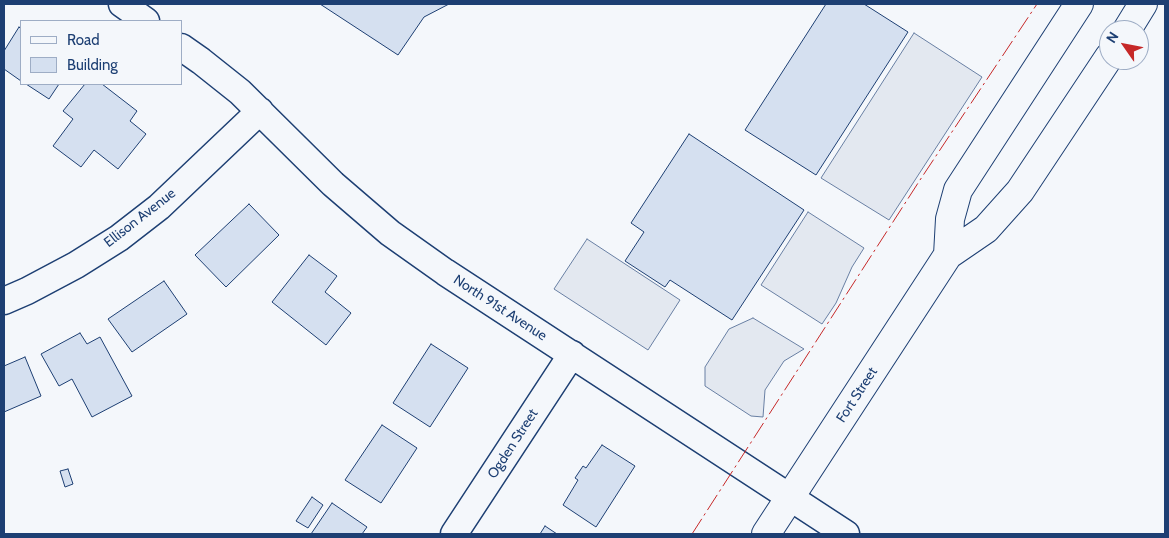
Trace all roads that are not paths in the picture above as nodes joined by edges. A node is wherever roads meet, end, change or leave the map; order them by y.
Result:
1 (122, 4) edge
2 (1079, 4) edge
3 (1144, 4) edge
4 (145, 20) edge
5 (1133, 20) edge
6 (182, 48) edge
7 (1100, 70) edge
8 (260, 112) junction
9 (948, 255) junction
10 (4, 301) edge
11 (572, 354) junction
12 (790, 498) junction
13 (454, 534) edge
14 (766, 534) edge
15 (846, 534) edge

1 - 4 street
2 - 9 main road, Fort Street
3 - 5 main road
6 - 8 street, North 91st Avenue
7 - 9 main road, Fort Street
8 - 10 street, Ellison Avenue
8 - 11 street, North 91st Avenue
9 - 12 main road, Fort Street
11 - 12 street, North 91st Avenue
11 - 13 street, Ogden Street
12 - 14 main road, Fort Street
12 - 15 street, North 91st Avenue

